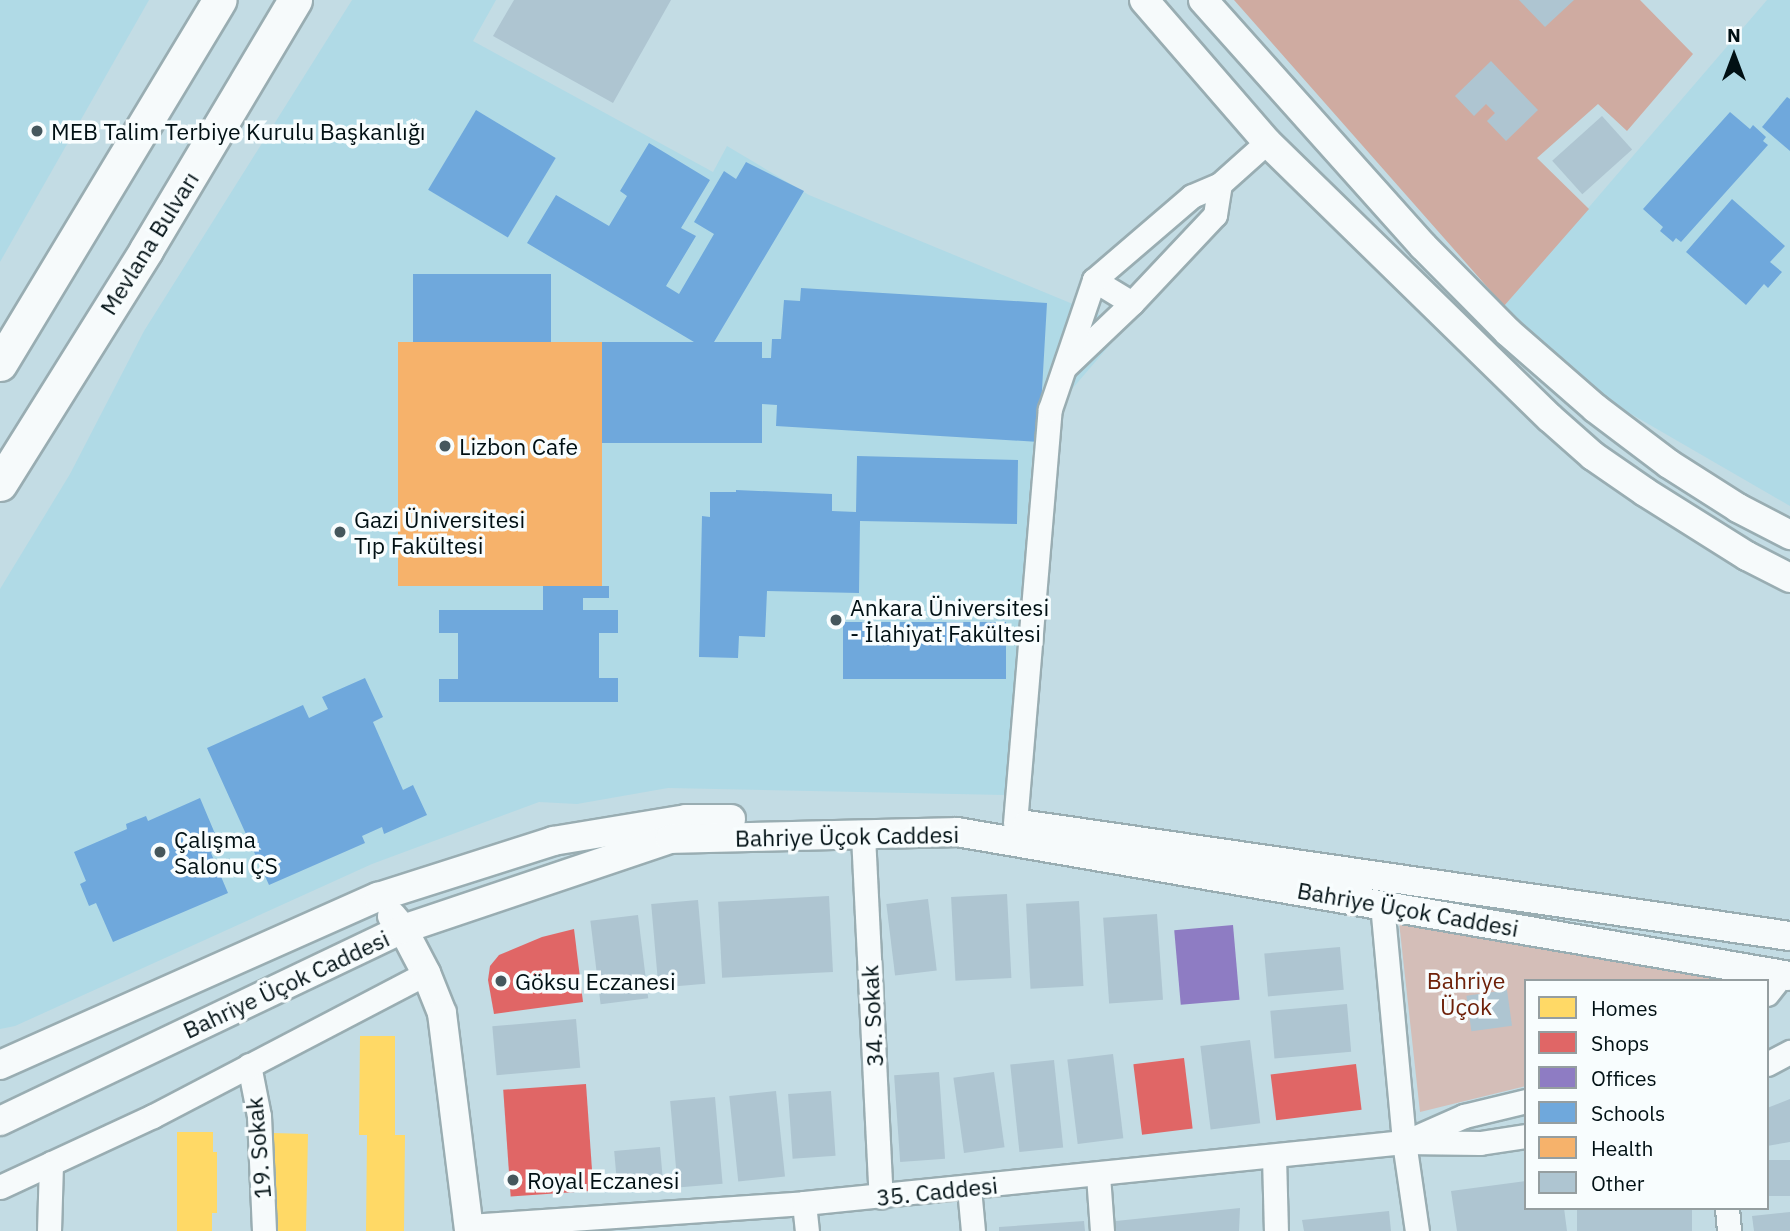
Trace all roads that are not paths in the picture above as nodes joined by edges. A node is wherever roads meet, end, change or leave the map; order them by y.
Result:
1 (220, 0) edge
2 (295, 0) edge
3 (1144, 0) edge
4 (1203, 0) edge
5 (1267, 142) junction
6 (1220, 184) junction
7 (1094, 280) junction
8 (1132, 303) junction
9 (0, 364) edge
10 (1063, 369) junction
11 (0, 484) edge
12 (1790, 535) edge
13 (1790, 578) edge
14 (1015, 823) junction
15 (863, 835) junction
16 (377, 898) junction
17 (1382, 904) junction
18 (404, 929) junction
19 (1789, 936) edge
20 (426, 973) junction
21 (1765, 979) edge
22 (1780, 982) edge
23 (1790, 1052) edge
24 (1769, 1063) edge
25 (0, 1065) edge
26 (249, 1065) junction
27 (1524, 1101) edge
28 (0, 1121) edge
29 (1524, 1136) edge
30 (1404, 1142) junction
31 (1274, 1156) junction
32 (51, 1163) junction
33 (1098, 1175) junction
34 (0, 1187) edge
35 (969, 1188) junction
36 (881, 1197) junction
37 (804, 1203) junction
38 (1727, 1210) edge
39 (655, 1223) edge
40 (469, 1228) edge
41 (49, 1231) edge
42 (264, 1231) edge
43 (807, 1231) edge
44 (973, 1231) edge
45 (1102, 1231) edge
46 (1276, 1231) edge
47 (1417, 1231) edge
48 (1729, 1231) edge

1 - 9 highway
2 - 11 highway, Mevlana Bulvarı
3 - 5 main road
4 - 12 main road
5 - 6 street
5 - 13 main road
6 - 7 street
6 - 8 street
7 - 8 street
7 - 10 street
8 - 10 street
10 - 14 street
14 - 16 main road, Bahriye Üçok Caddesi
14 - 19 main road, Bahriye Üçok Caddesi
15 - 17 main road, Bahriye Üçok Caddesi
15 - 18 main road, Bahriye Üçok Caddesi
15 - 36 street, 34. Sokak
16 - 18 main road
16 - 25 main road, Bahriye Üçok Caddesi
17 - 21 main road, Bahriye Üçok Caddesi
17 - 30 street
18 - 20 main road
18 - 28 main road, Bahriye Üçok Caddesi
19 - 22 main road
20 - 26 street
20 - 40 main road
23 - 24 street
26 - 32 street
26 - 42 street, 19. Sokak
27 - 30 street
29 - 30 street
30 - 31 street, 35. Caddesi
30 - 47 street
31 - 33 street, 35. Caddesi
31 - 46 street
32 - 34 street
32 - 41 street
33 - 35 street, 35. Caddesi
33 - 45 street
35 - 36 street, 35. Caddesi
35 - 44 street
36 - 37 street, 35. Caddesi
37 - 39 street, 35. Caddesi
37 - 43 street
38 - 48 street
39 - 40 street, 35. Caddesi

